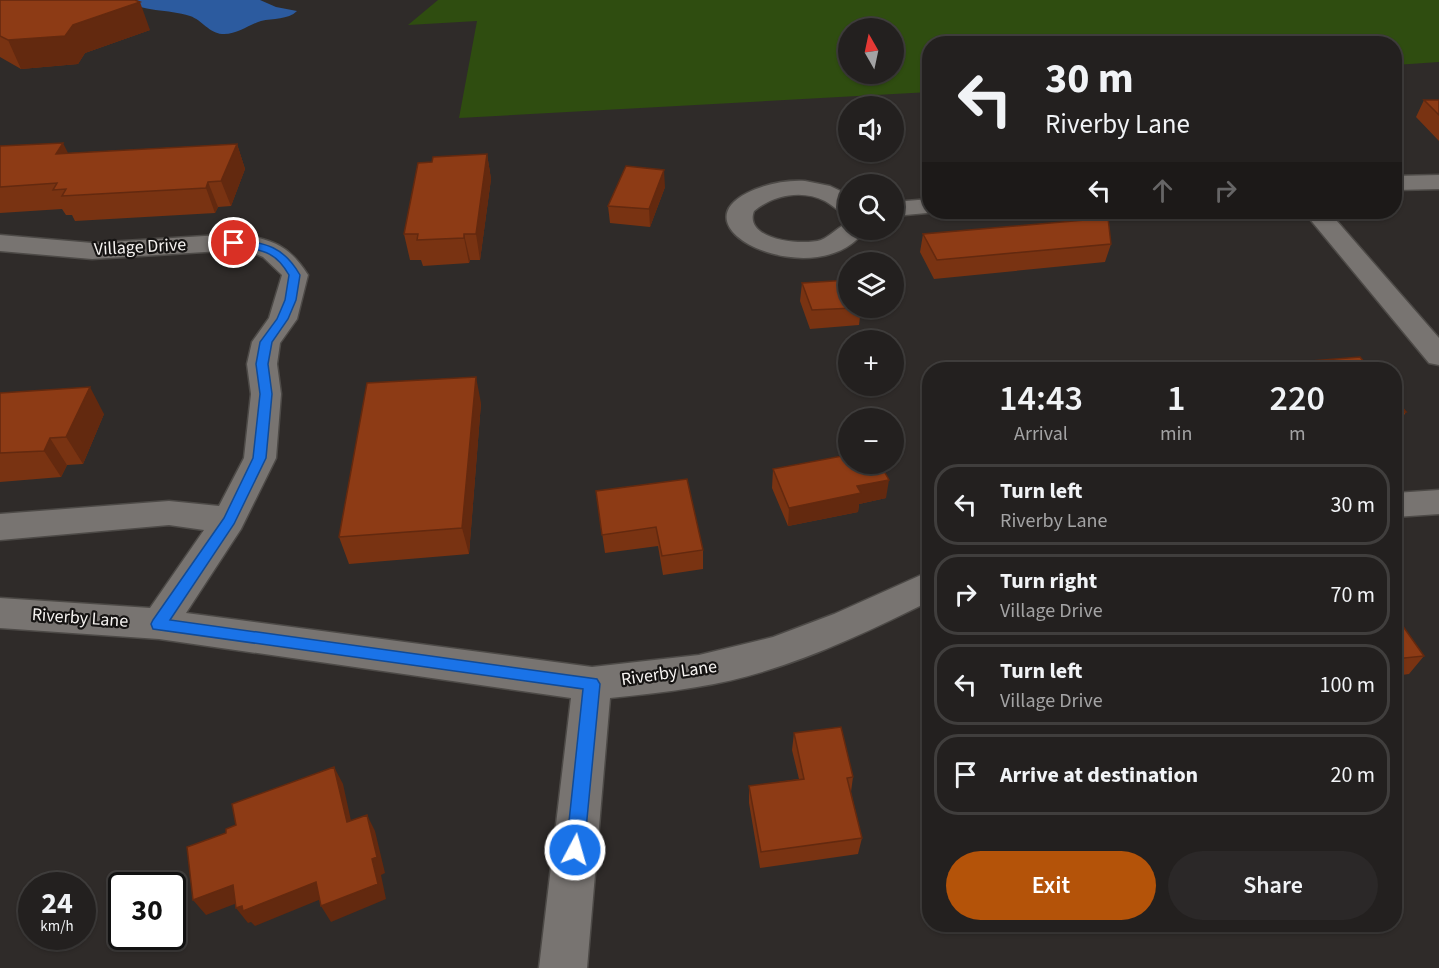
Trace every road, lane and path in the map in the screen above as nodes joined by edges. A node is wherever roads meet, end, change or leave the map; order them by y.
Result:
1 (1439, 182) edge
2 (1402, 183) edge
3 (838, 199) edge
4 (922, 207) edge
5 (904, 208) edge
6 (1322, 219) edge
7 (842, 240) edge
8 (0, 243) edge
9 (1439, 356) edge
10 (1439, 502) edge
11 (1402, 505) edge
12 (230, 520) junction
13 (0, 527) edge
14 (922, 589) edge
15 (0, 613) edge
16 (159, 624) junction
17 (592, 684) junction
18 (563, 968) edge

1 - 2 street
3 - 7 street
4 - 5 street
6 - 9 street
8 - 12 street, Village Drive
10 - 11 street
12 - 13 street
12 - 16 street, Village Drive
14 - 17 street, Riverby Lane
15 - 16 street, Riverby Lane
16 - 17 street, Riverby Lane
17 - 18 street

